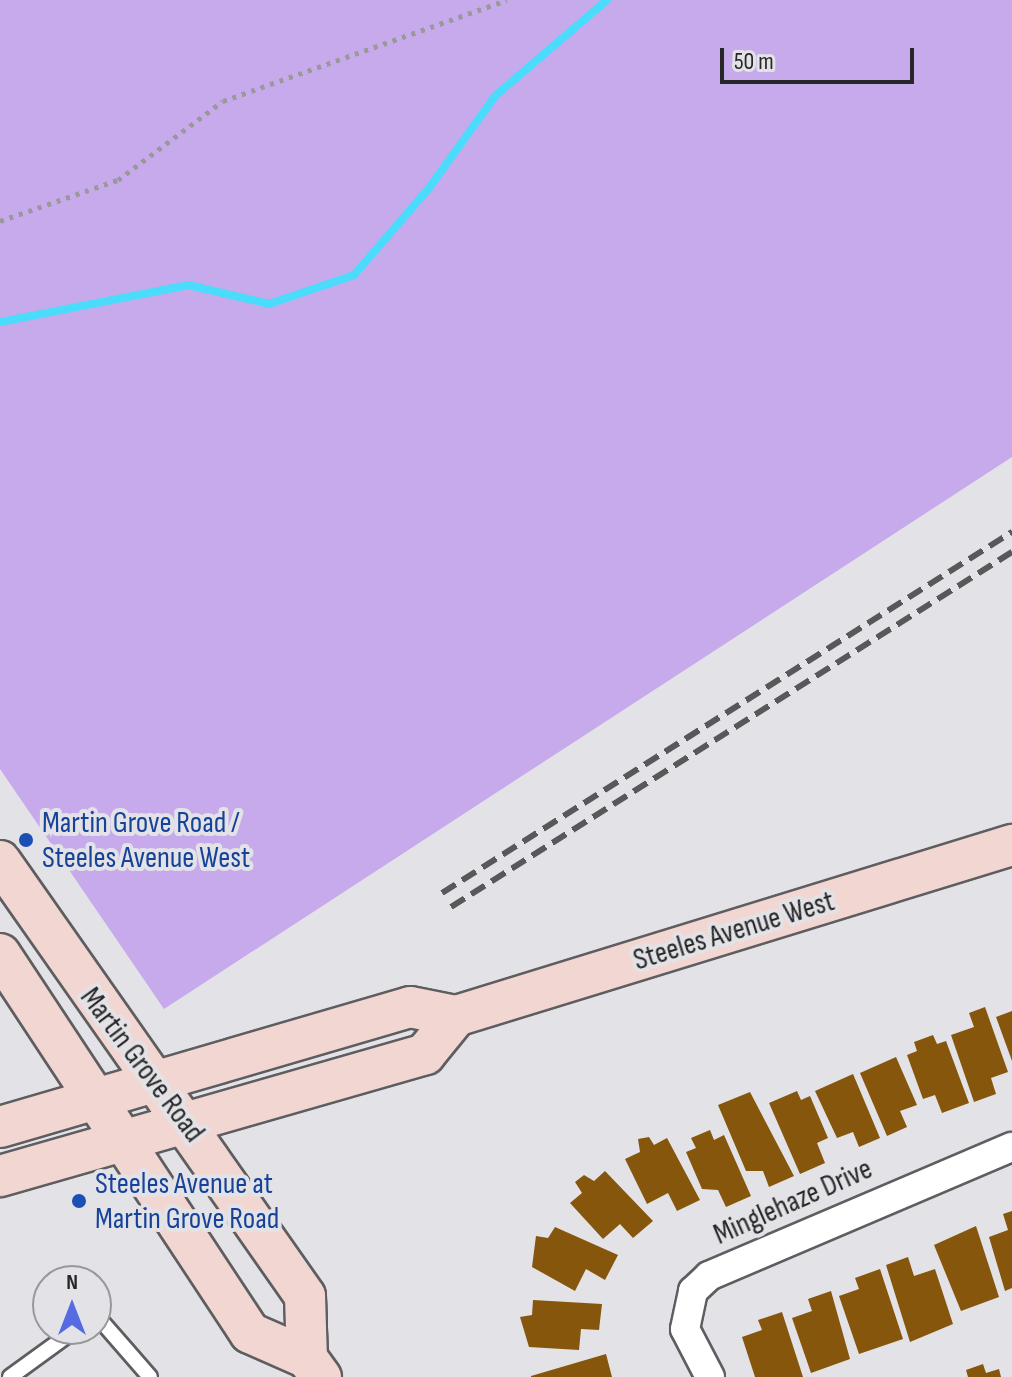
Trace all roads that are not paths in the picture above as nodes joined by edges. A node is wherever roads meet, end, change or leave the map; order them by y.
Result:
1 (1012, 845) edge
2 (0, 861) edge
3 (0, 954) edge
4 (456, 1016) junction
5 (157, 1080) junction
6 (95, 1099) junction
7 (188, 1123) junction
8 (0, 1127) edge
9 (122, 1141) junction
10 (1012, 1147) edge
11 (0, 1176) edge
12 (112, 1333) edge
13 (54, 1345) edge
14 (314, 1367) edge
15 (10, 1377) edge
16 (150, 1377) edge
17 (710, 1377) edge

1 - 4 main road, Steeles Avenue West
2 - 5 main road, Martin Grove Road
3 - 6 main road, Martin Grove Road
4 - 5 main road, Steeles Avenue West
4 - 7 main road
5 - 6 main road, Steeles Avenue West
5 - 7 main road, Martin Grove Road
6 - 8 main road, Steeles Avenue West
6 - 9 main road, Martin Grove Road
7 - 9 main road
7 - 14 main road, Martin Grove Road
9 - 11 main road
9 - 14 main road, Martin Grove Road
10 - 17 street, Minglehaze Drive
12 - 16 lane
13 - 15 lane

